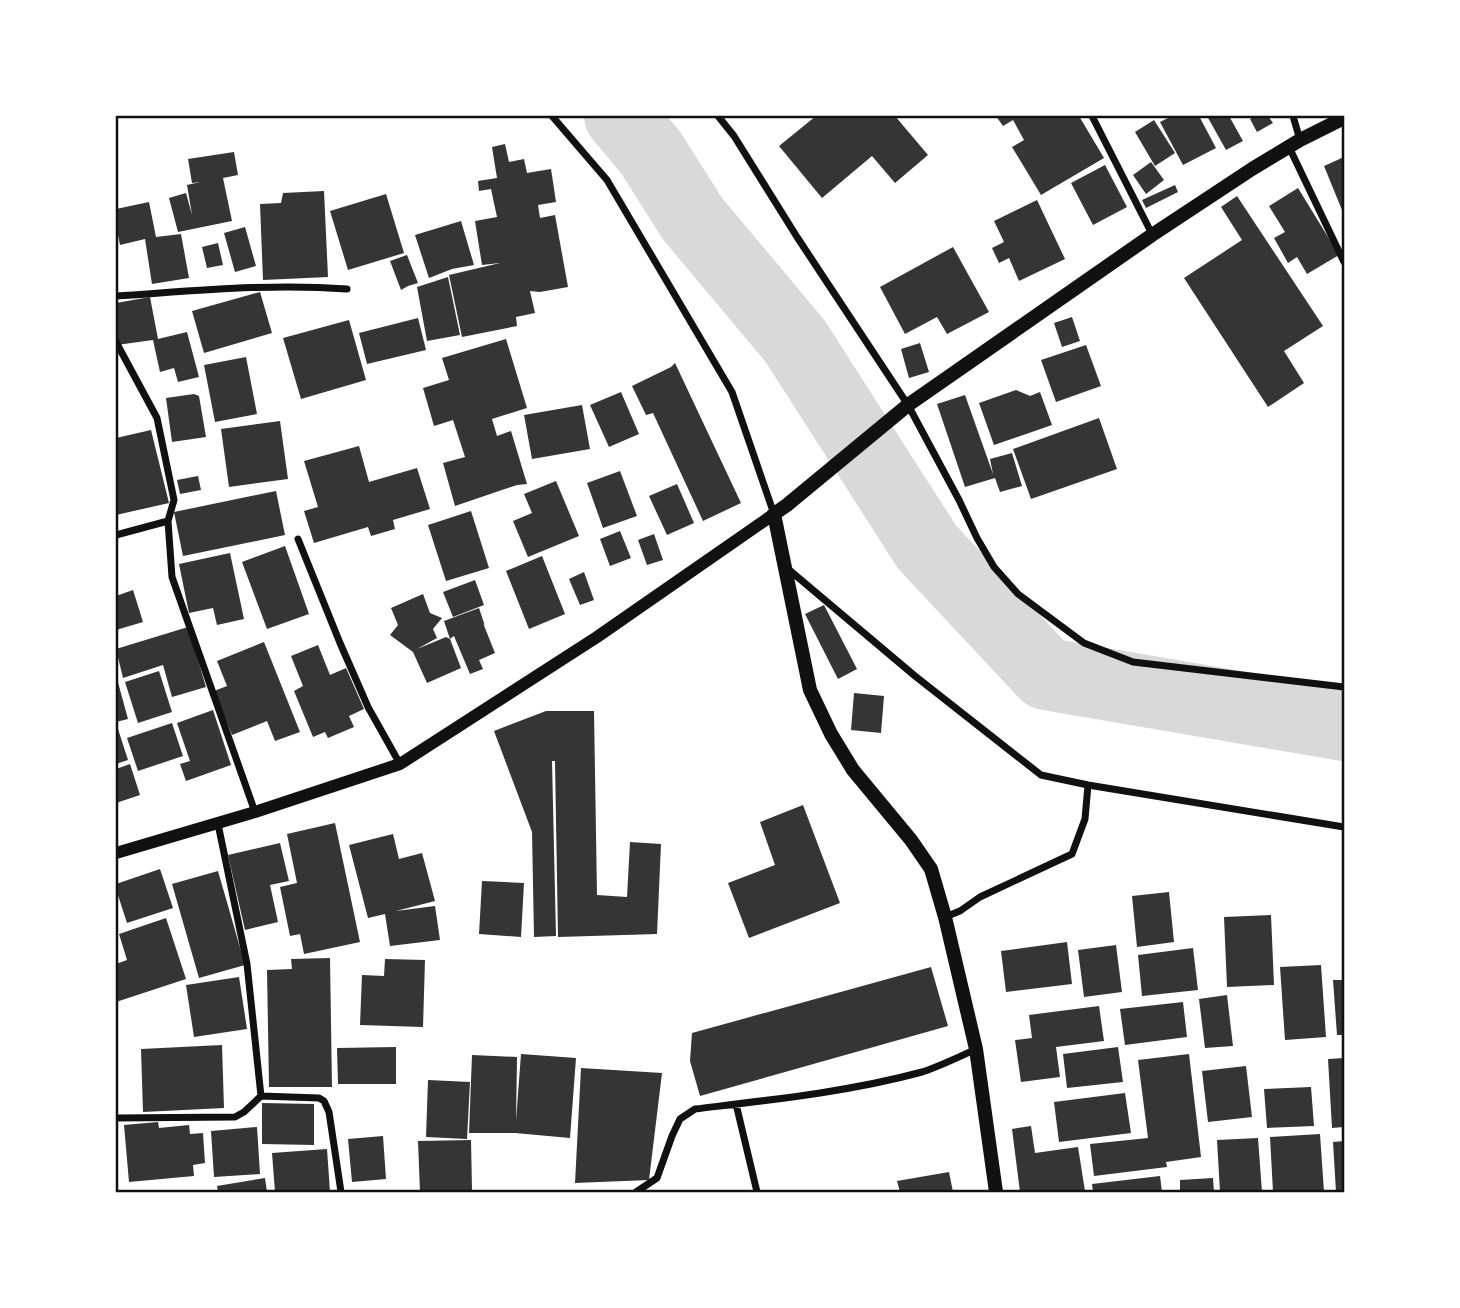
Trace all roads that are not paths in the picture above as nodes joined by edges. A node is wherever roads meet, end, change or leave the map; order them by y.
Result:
1 (552, 116) edge
2 (718, 116) edge
3 (1092, 116) edge
4 (1293, 116) edge
5 (1345, 118) edge
6 (1294, 143) junction
7 (1152, 235) junction
8 (1345, 262) edge
9 (347, 289) dead end
10 (116, 296) edge
11 (116, 342) edge
12 (908, 405) junction
13 (774, 514) junction
14 (168, 521) junction
15 (116, 535) edge
16 (298, 539) dead end
17 (785, 567) junction
18 (1345, 687) edge
19 (400, 764) junction
20 (1087, 785) junction
21 (255, 812) junction
22 (218, 824) junction
23 (1345, 827) edge
24 (116, 853) edge
25 (946, 917) junction
26 (976, 1049) junction
27 (261, 1096) junction
28 (736, 1104) junction
29 (116, 1118) edge
30 (341, 1192) edge
31 (636, 1192) edge
32 (757, 1192) edge
33 (996, 1192) edge

1 - 13 street
2 - 12 street
3 - 7 street
4 - 6 street
5 - 6 main road
6 - 7 main road
6 - 8 street
7 - 12 main road
9 - 10 street
11 - 14 street
12 - 13 main road
12 - 18 street
13 - 17 main road
13 - 19 street
14 - 15 street
14 - 21 street
16 - 19 street
17 - 20 street
17 - 25 main road
19 - 21 street
20 - 23 street
20 - 25 street
21 - 22 street
22 - 24 street
22 - 27 street
25 - 26 main road
26 - 28 street
26 - 33 main road
27 - 29 street
27 - 30 street
28 - 31 street
28 - 32 street

